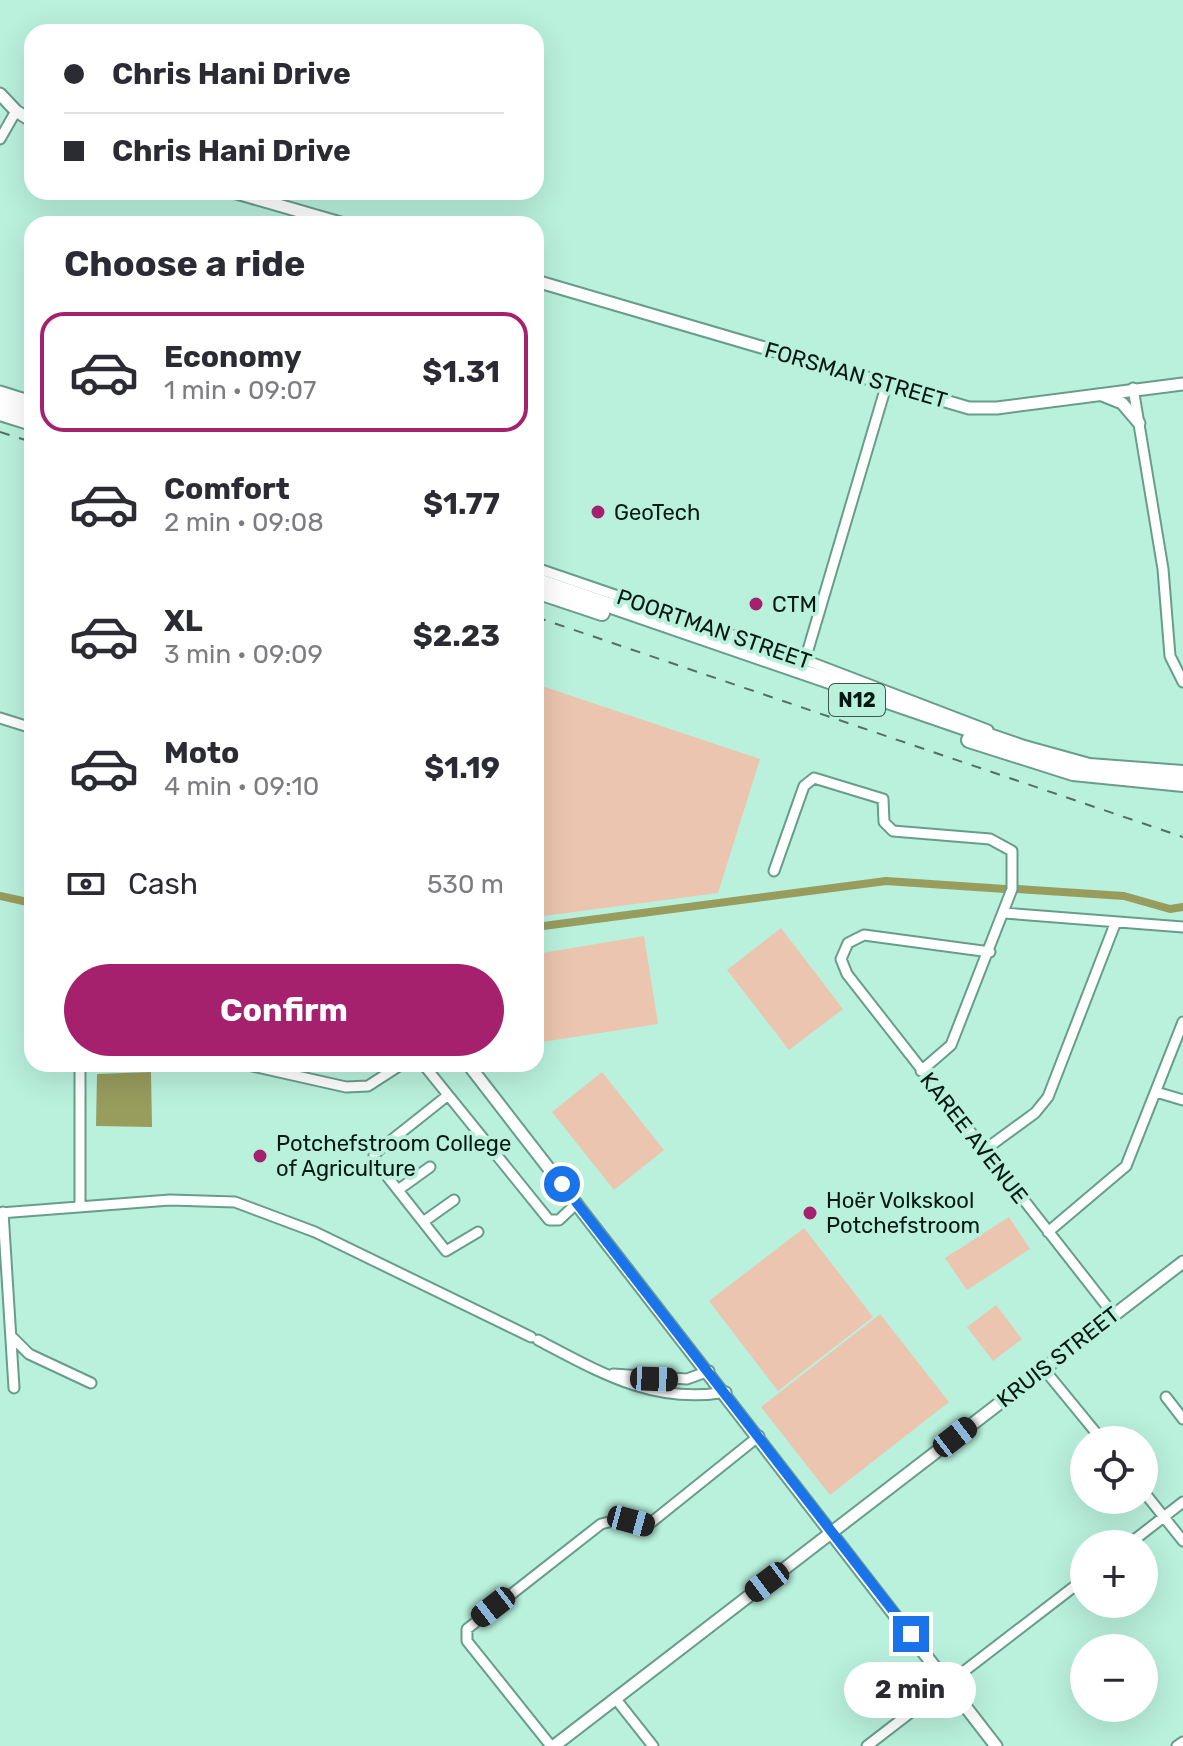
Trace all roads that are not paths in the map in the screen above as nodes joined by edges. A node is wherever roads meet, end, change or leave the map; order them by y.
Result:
1 (0, 94) edge
2 (16, 111) junction
3 (24, 116) edge
4 (0, 139) edge
5 (261, 200) edge
6 (316, 216) edge
7 (544, 283) edge
8 (887, 383) junction
9 (1183, 384) edge
10 (1133, 388) junction
11 (0, 391) edge
12 (1095, 393) junction
13 (24, 398) edge
14 (0, 400) edge
15 (24, 408) edge
16 (0, 413) edge
17 (24, 420) edge
18 (1139, 423) junction
19 (544, 571) edge
20 (544, 583) edge
21 (544, 594) edge
22 (805, 660) junction
23 (1183, 682) edge
24 (0, 718) edge
25 (24, 726) edge
26 (1024, 748) junction
27 (1183, 773) edge
28 (1183, 784) edge
29 (774, 871) dead end
30 (1004, 913) junction
31 (1115, 924) junction
32 (1183, 927) edge
33 (990, 952) junction
34 (1183, 1022) edge
35 (921, 1071) junction
36 (80, 1072) edge
37 (279, 1072) edge
38 (390, 1072) edge
39 (429, 1072) edge
40 (474, 1072) edge
41 (1156, 1092) junction
42 (447, 1096) junction
43 (1183, 1100) edge
44 (983, 1151) junction
45 (430, 1167) dead end
46 (398, 1190) junction
47 (454, 1200) dead end
48 (577, 1203) junction
49 (80, 1206) junction
50 (2, 1212) edge
51 (423, 1222) junction
52 (478, 1232) dead end
53 (1048, 1232) junction
54 (1183, 1262) edge
55 (1113, 1314) junction
56 (11, 1336) junction
57 (1043, 1368) junction
58 (597, 1371) junction
59 (709, 1371) junction
60 (91, 1383) dead end
61 (14, 1388) dead end
62 (726, 1392) junction
63 (1166, 1397) dead end
64 (1183, 1419) edge
65 (1091, 1426) edge
66 (759, 1436) junction
67 (1183, 1502) edge
68 (1158, 1510) edge
69 (1164, 1517) junction
70 (1147, 1530) edge
71 (832, 1532) junction
72 (1183, 1541) edge
73 (1070, 1590) edge
74 (948, 1683) junction
75 (615, 1698) junction
76 (1183, 1742) edge
77 (553, 1746) edge
78 (653, 1746) edge
79 (867, 1746) edge
80 (996, 1746) edge
81 (1177, 1746) edge

1 - 2 street
2 - 3 street
2 - 4 street
5 - 6 street
7 - 8 street, FORSMAN STREET
8 - 12 street, FORSMAN STREET
8 - 22 street
9 - 10 street, FORSMAN STREET
10 - 12 street, FORSMAN STREET
10 - 18 street
11 - 13 street
12 - 18 street
14 - 15 highway
16 - 17 highway
18 - 23 street
19 - 22 street, POORTMAN STREET
20 - 26 highway, N12
21 - 28 highway, N12
22 - 26 street, POORTMAN STREET
24 - 25 street
26 - 27 highway, N12
29 - 30 street
30 - 31 street
30 - 33 street
31 - 32 street
31 - 44 street
33 - 35 street
33 - 35 street, KAREE AVENUE
34 - 41 street
35 - 44 street, KAREE AVENUE
36 - 49 street
37 - 38 street
39 - 42 street
40 - 48 street
41 - 43 street
41 - 53 street
42 - 46 street
42 - 48 street
44 - 53 street, KAREE AVENUE
45 - 46 street
46 - 51 street
47 - 51 street
48 - 59 street
49 - 50 street
49 - 58 street
50 - 56 street
51 - 52 street
53 - 55 street, KAREE AVENUE
54 - 55 street, KRUIS STREET
55 - 57 street, KRUIS STREET
56 - 60 street
56 - 61 street
57 - 65 street
57 - 71 street, KRUIS STREET
58 - 59 street
58 - 62 street
59 - 62 street
62 - 66 street
63 - 64 street
66 - 71 street
66 - 77 street
67 - 69 street
68 - 69 street
69 - 70 street
69 - 72 street
71 - 74 street
71 - 75 street, KRUIS STREET
73 - 74 street
74 - 79 street
74 - 80 street
75 - 77 street, KRUIS STREET
75 - 78 street
76 - 81 street

